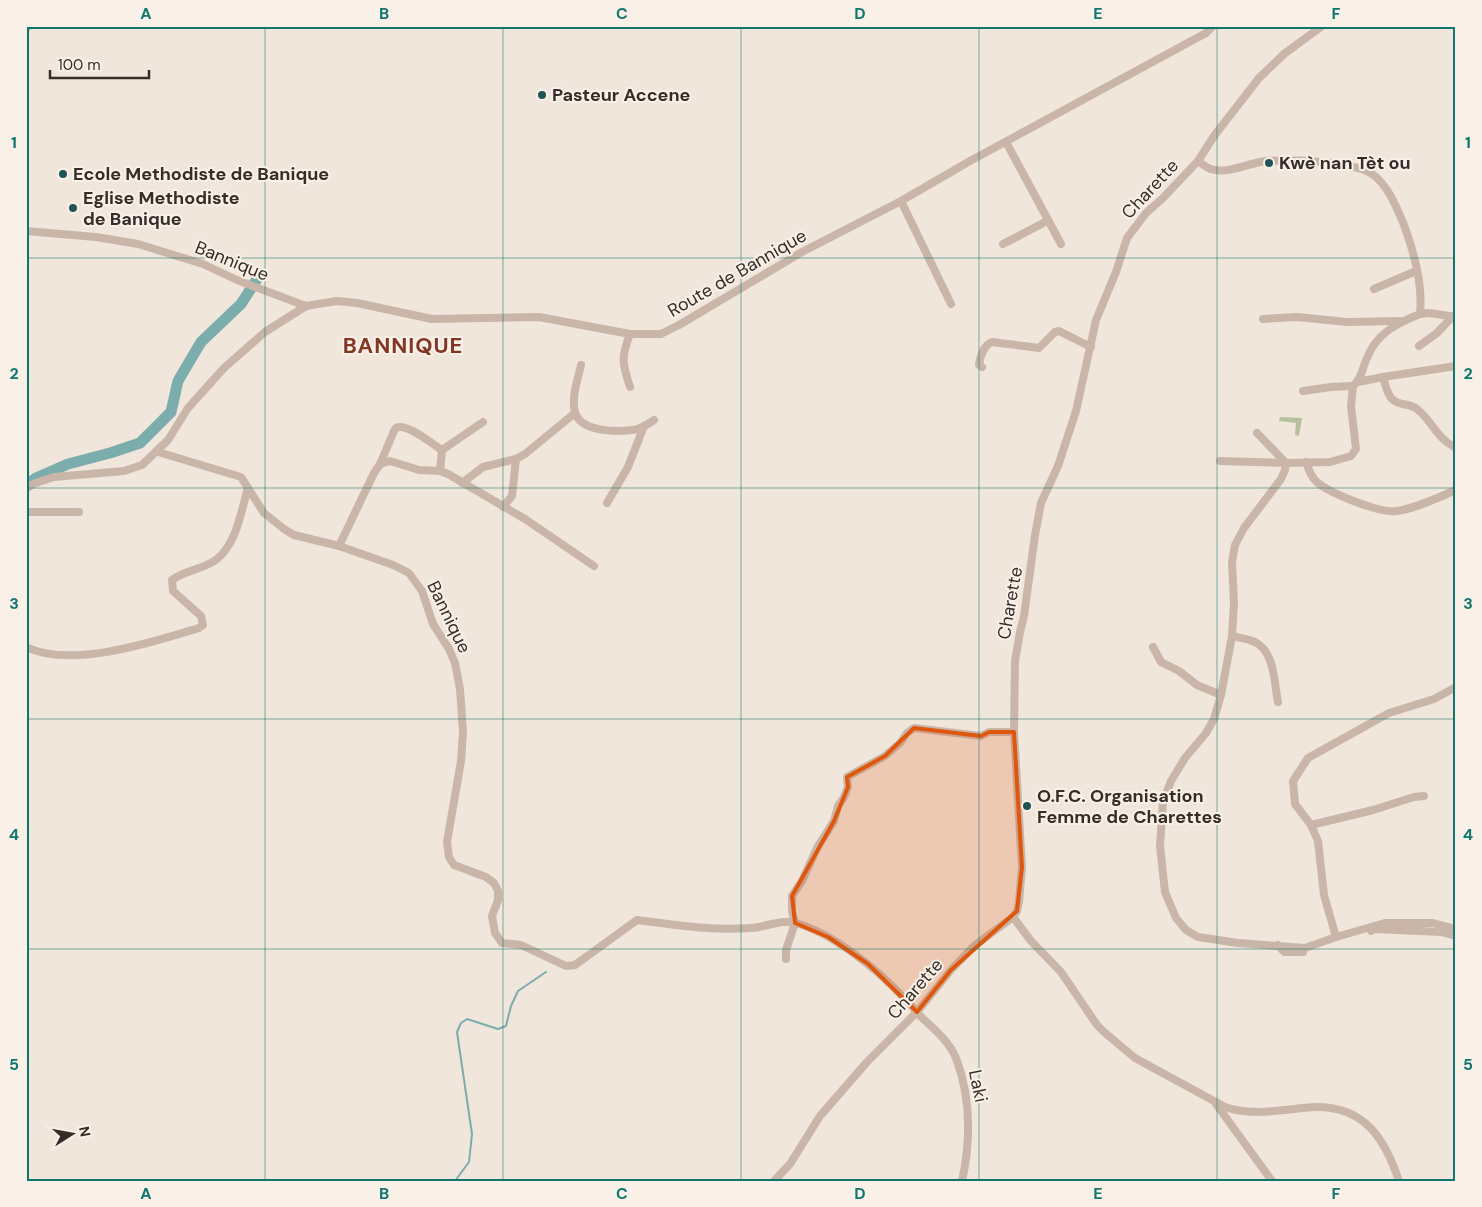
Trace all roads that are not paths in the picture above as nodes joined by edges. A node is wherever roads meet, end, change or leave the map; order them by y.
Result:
1 (1213, 26) edge
2 (1322, 26) edge
3 (1006, 142) junction
4 (1198, 161) junction
5 (901, 201) junction
6 (1047, 221) junction
7 (26, 231) edge
8 (1002, 244) dead end
9 (1061, 244) dead end
10 (1416, 271) junction
11 (1374, 289) dead end
12 (951, 304) dead end
13 (306, 306) junction
14 (1420, 314) junction
15 (1454, 317) edge
16 (1263, 318) dead end
17 (1402, 321) junction
18 (630, 334) junction
19 (1419, 346) dead end
20 (1091, 347) junction
21 (581, 364) dead end
22 (1456, 366) edge
23 (982, 367) dead end
24 (1383, 377) junction
25 (629, 384) dead end
26 (1356, 384) junction
27 (1302, 391) dead end
28 (575, 413) junction
29 (654, 420) dead end
30 (483, 422) dead end
31 (644, 426) junction
32 (1257, 433) dead end
33 (1456, 448) edge
34 (442, 450) junction
35 (158, 452) junction
36 (516, 460) junction
37 (1220, 461) dead end
38 (1286, 462) junction
39 (1306, 462) junction
40 (380, 464) junction
41 (440, 471) junction
42 (462, 483) junction
43 (248, 488) junction
44 (26, 489) edge
45 (1456, 490) edge
46 (607, 503) dead end
47 (503, 507) junction
48 (26, 512) edge
49 (79, 512) dead end
50 (339, 546) junction
51 (594, 566) dead end
52 (1232, 636) junction
53 (26, 647) edge
54 (1153, 647) dead end
55 (1456, 687) edge
56 (1221, 695) junction
57 (1278, 702) dead end
58 (1014, 732) junction
59 (1424, 796) dead end
60 (1311, 825) junction
61 (1013, 917) junction
62 (794, 923) junction
63 (1456, 929) edge
64 (1336, 936) junction
65 (1456, 936) edge
66 (1278, 945) junction
67 (786, 959) dead end
68 (917, 1012) junction
69 (1215, 1102) junction
70 (774, 1181) edge
71 (962, 1181) edge
72 (1272, 1181) edge
73 (1398, 1181) edge

1 - 3 street, Route de Bannique
2 - 4 street, Charette
3 - 5 street, Route de Bannique
3 - 6 street
4 - 10 street
4 - 20 street, Charette
5 - 12 street
5 - 18 street, Route de Bannique
6 - 8 street
6 - 9 street
7 - 13 street, Bannique
10 - 11 street
10 - 14 street
13 - 18 street, Route de Bannique
13 - 35 street, Route de Bannique
14 - 15 street
14 - 17 street
15 - 19 street
16 - 17 street
17 - 26 street
18 - 25 street
20 - 23 street
20 - 58 street, Charette
21 - 28 street
22 - 24 street
24 - 26 street
24 - 33 street
26 - 27 street
26 - 39 street
28 - 31 street
28 - 36 street
29 - 31 street
30 - 34 street
31 - 46 street
32 - 38 street
34 - 40 street
34 - 41 street
35 - 43 street, Bannique
35 - 44 street, Route de Bannique
36 - 42 street
36 - 47 street
37 - 38 street
38 - 39 street
38 - 52 street
39 - 45 street
40 - 41 street
40 - 50 street
41 - 42 street
42 - 47 street
43 - 50 street, Bannique
43 - 53 street
47 - 51 street
48 - 49 street
50 - 62 street, Bannique
52 - 56 street
52 - 57 street
54 - 56 street
55 - 60 street
56 - 66 street
58 - 61 street, Charette
58 - 62 street
59 - 60 street
60 - 64 street
61 - 68 street, Charette
61 - 69 street
62 - 67 street
62 - 68 street, Laki
63 - 64 street
64 - 66 street
65 - 66 street
68 - 70 street, Charette
68 - 71 street, Laki
69 - 72 street
69 - 73 street

